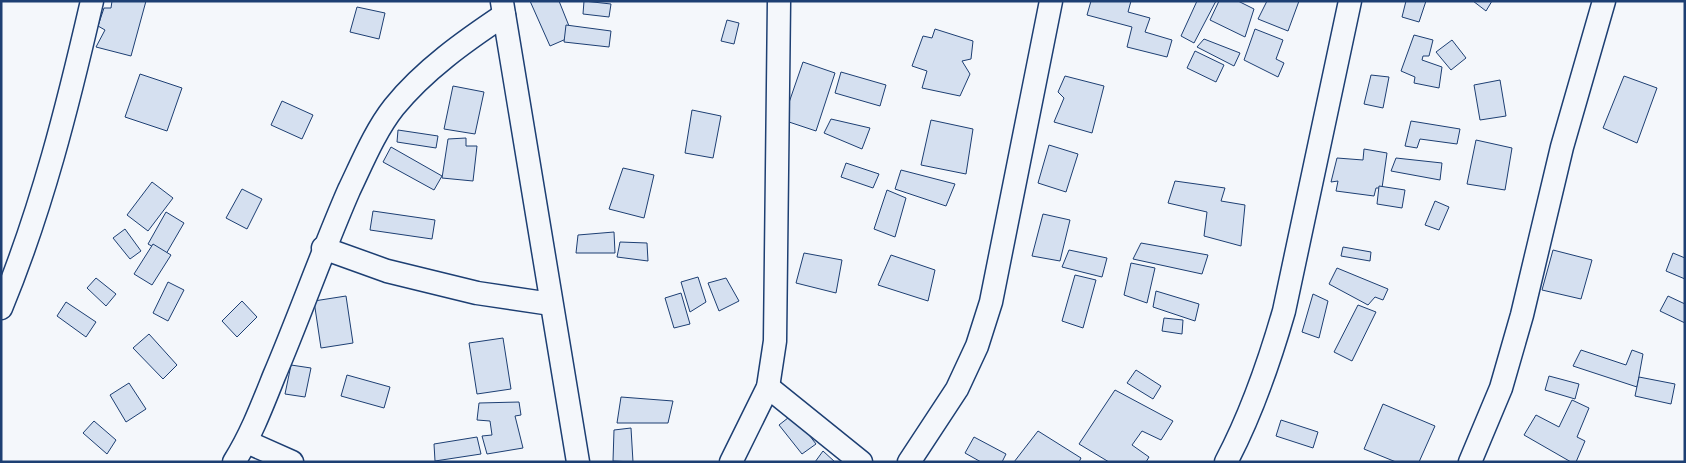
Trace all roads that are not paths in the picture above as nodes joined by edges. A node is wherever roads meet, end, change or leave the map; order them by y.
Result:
1 (92, 1) edge
2 (779, 1) edge
3 (1051, 1) edge
4 (1350, 1) edge
5 (1604, 1) edge
6 (503, 8) edge
7 (323, 248) junction
8 (552, 304) junction
9 (1, 308) edge
10 (768, 387) junction
11 (247, 442) junction
12 (234, 462) edge
13 (292, 462) edge
14 (578, 462) edge
15 (731, 462) edge
16 (861, 462) edge
17 (910, 462) edge
18 (1226, 462) edge
19 (1470, 462) edge

1 - 9 street
2 - 10 street
3 - 17 street
4 - 18 street
5 - 19 street
6 - 7 street
6 - 8 street
7 - 8 street
7 - 11 street
8 - 14 street
10 - 15 street
10 - 16 street
11 - 12 street
11 - 13 street

